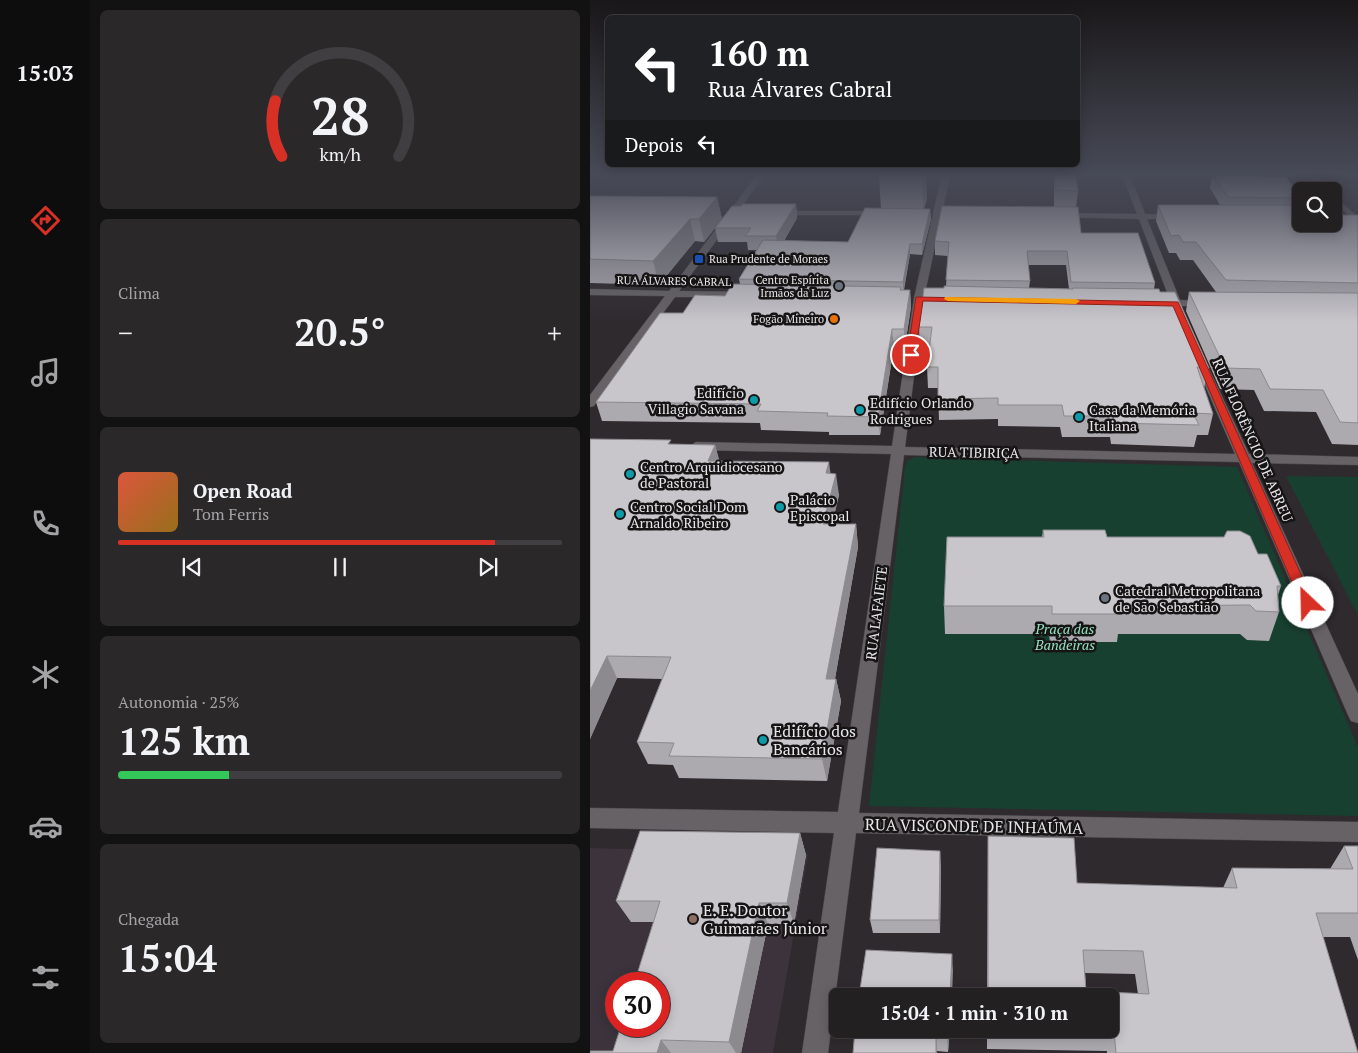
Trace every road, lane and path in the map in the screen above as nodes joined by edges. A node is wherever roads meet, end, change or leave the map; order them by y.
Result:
1 (726, 224) edge
2 (935, 224) edge
3 (1145, 224) edge
4 (590, 292) edge
5 (673, 294) junction
6 (760, 295) edge
7 (1146, 303) edge
8 (1176, 304) junction
9 (1214, 304) edge
10 (1184, 322) edge
11 (1195, 349) edge
12 (590, 402) edge
13 (678, 445) edge
14 (897, 450) junction
15 (1242, 458) junction
16 (1358, 461) edge
17 (1358, 715) edge
18 (590, 818) edge
19 (848, 824) junction
20 (1358, 832) edge
21 (815, 1053) edge

1 - 5 street
2 - 14 street, RUA LAFAIETE
3 - 8 street
4 - 5 street, RUA ÁLVARES CABRAL
5 - 6 street, RUA ÁLVARES CABRAL
5 - 12 street
7 - 8 street
8 - 9 street
8 - 10 street
11 - 15 street, RUA FLORÊNCIO DE ABREU
13 - 14 street, RUA TIBIRIÇA
14 - 15 street, RUA TIBIRIÇA
14 - 19 street, RUA LAFAIETE
15 - 16 street, RUA TIBIRIÇA
15 - 17 street, RUA FLORÊNCIO DE ABREU
18 - 19 street, RUA VISCONDE DE INHAÚMA
19 - 20 street, RUA VISCONDE DE INHAÚMA
19 - 21 street, RUA LAFAIETE

